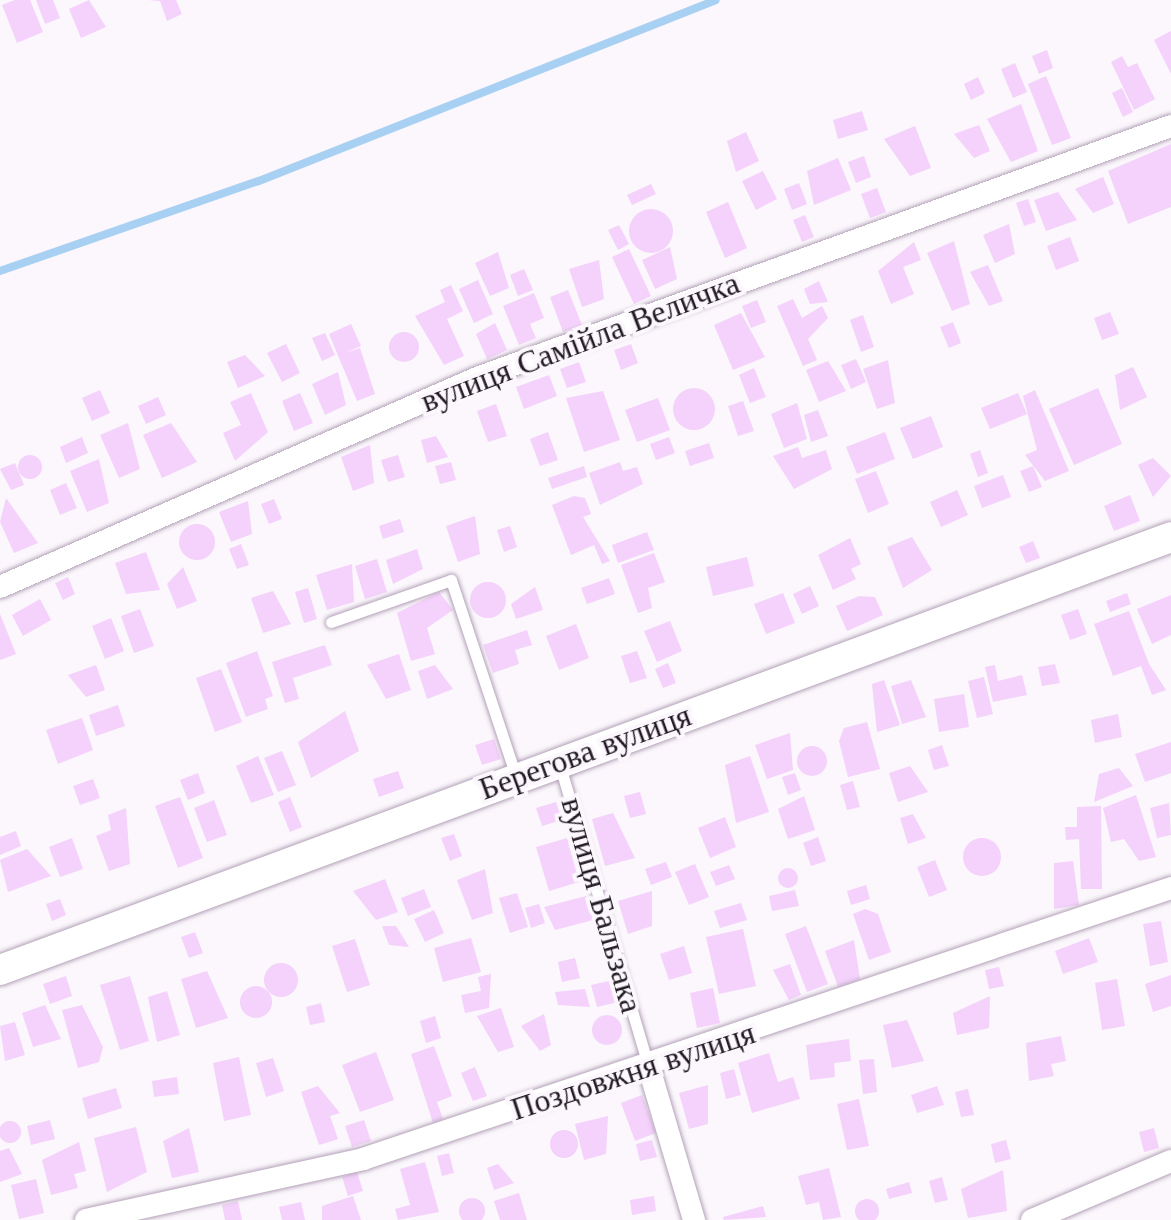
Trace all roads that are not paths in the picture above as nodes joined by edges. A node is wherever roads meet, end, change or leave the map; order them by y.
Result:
1 (1171, 126) edge
2 (1171, 537) edge
3 (0, 587) edge
4 (331, 622) dead end
5 (559, 762) junction
6 (516, 777) junction
7 (1171, 888) edge
8 (0, 970) edge
9 (649, 1068) junction
10 (1171, 1161) edge
11 (86, 1220) edge
12 (694, 1220) edge
13 (1032, 1220) edge

1 - 3 street, вулиця Самійла Величка
2 - 5 street, Берегова вулиця
4 - 6 lane
5 - 6 street, Берегова вулиця
5 - 9 lane, вулиця Бальзака
6 - 8 street, Берегова вулиця
7 - 9 street, Поздовжня вулиця
9 - 11 street, Поздовжня вулиця
9 - 12 street, вулиця Бальзака
10 - 13 street

